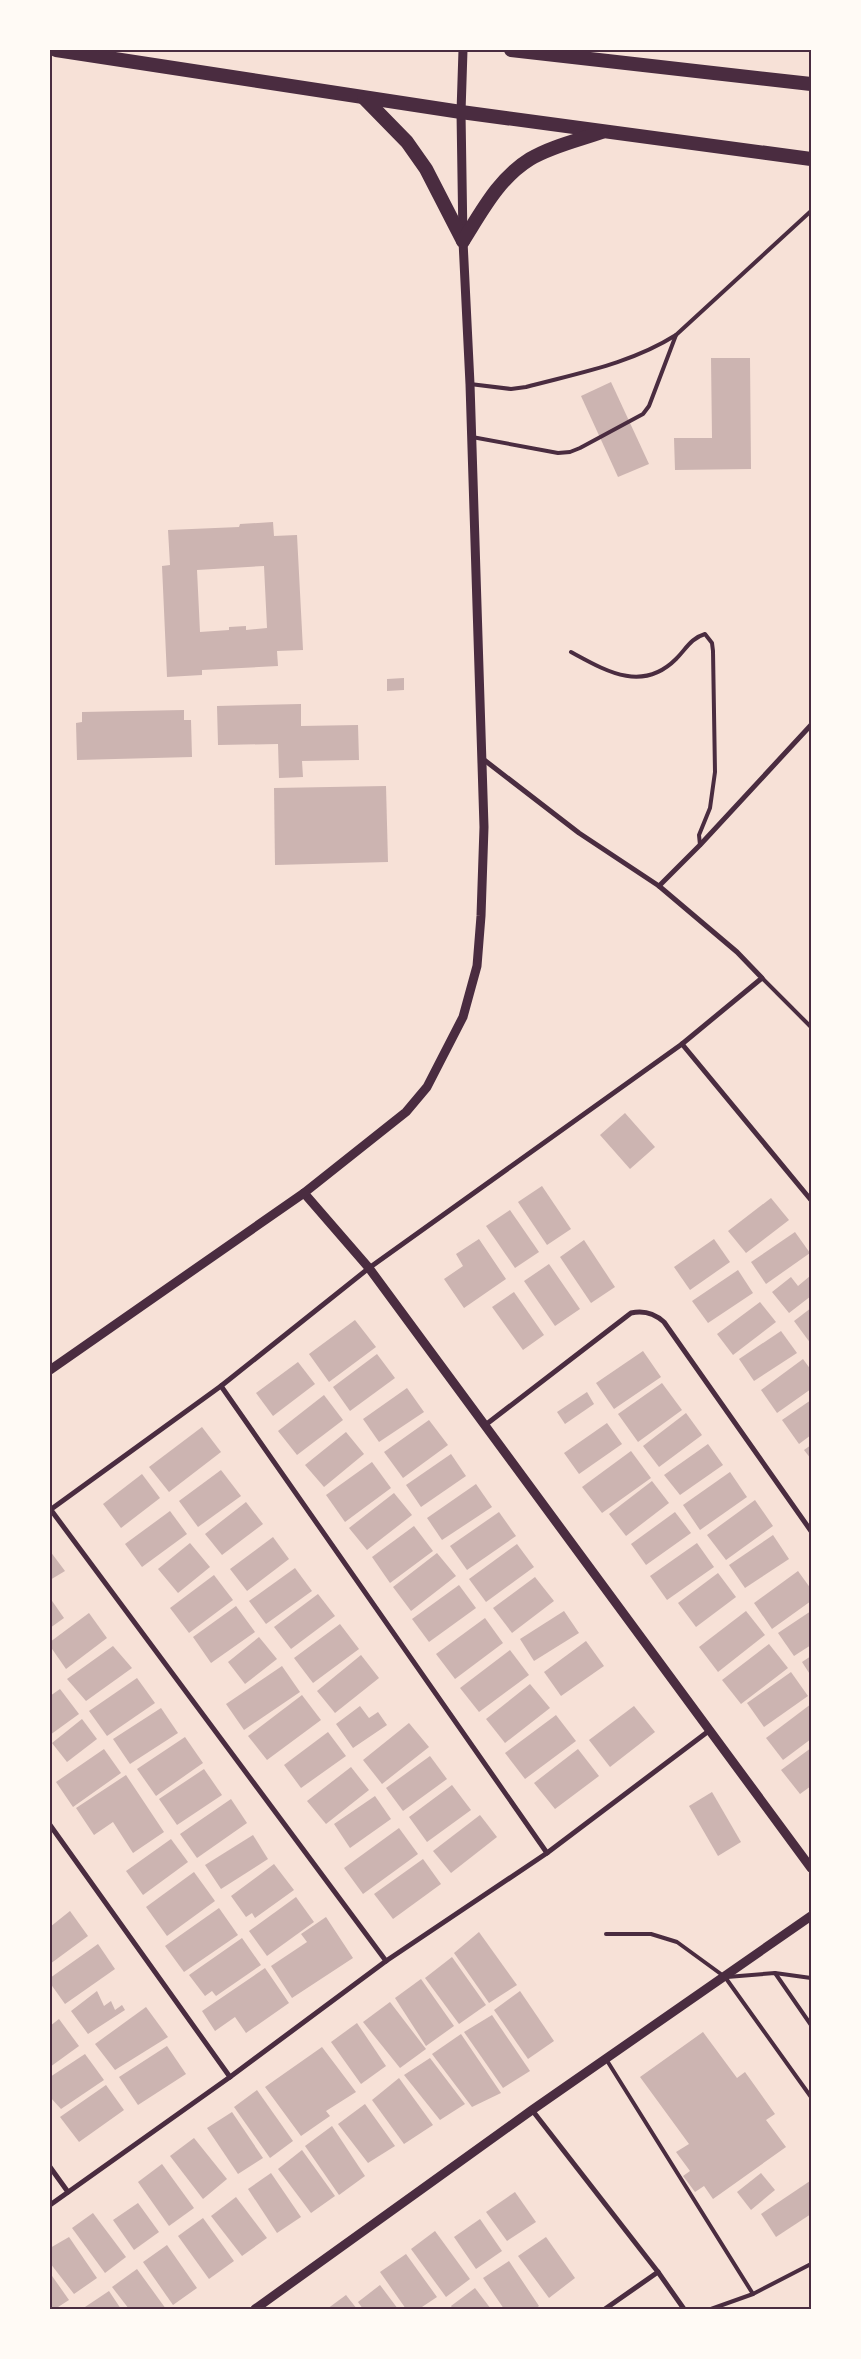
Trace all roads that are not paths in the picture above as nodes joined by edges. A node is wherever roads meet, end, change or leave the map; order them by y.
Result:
1 (56, 50) edge
2 (463, 50) edge
3 (519, 51) edge
4 (573, 54) edge
5 (811, 84) edge
6 (364, 98) junction
7 (461, 112) junction
8 (605, 131) junction
9 (811, 160) edge
10 (811, 211) edge
11 (463, 241) junction
12 (676, 335) junction
13 (470, 384) junction
14 (470, 437) junction
15 (570, 652) dead end
16 (811, 725) edge
17 (483, 759) junction
18 (700, 845) junction
19 (659, 886) junction
20 (762, 978) junction
21 (811, 1028) edge
22 (682, 1044) junction
23 (304, 1193) junction
24 (811, 1200) edge
25 (369, 1268) junction
26 (50, 1370) edge
27 (221, 1386) junction
28 (484, 1426) junction
29 (50, 1510) edge
30 (811, 1531) edge
31 (710, 1730) junction
32 (50, 1825) edge
33 (547, 1852) junction
34 (811, 1868) edge
35 (811, 1916) edge
36 (606, 1934) dead end
37 (386, 1961) junction
38 (775, 1973) junction
39 (725, 1977) junction
40 (811, 1978) edge
41 (811, 2025) edge
42 (606, 2059) junction
43 (230, 2077) junction
44 (811, 2097) edge
45 (532, 2110) junction
46 (50, 2167) edge
47 (68, 2192) junction
48 (50, 2205) edge
49 (811, 2264) edge
50 (658, 2272) junction
51 (753, 2294) junction
52 (255, 2309) edge
53 (605, 2309) edge
54 (684, 2309) edge
55 (711, 2309) edge

1 - 6 highway
2 - 7 street
3 - 4 highway
4 - 5 highway
6 - 7 highway
6 - 11 highway
7 - 8 highway
7 - 11 street
8 - 9 highway
8 - 11 highway
10 - 12 lane
11 - 13 street
12 - 13 lane
12 - 14 lane
13 - 14 street
14 - 17 street
15 - 18 lane
16 - 18 street
17 - 19 street
17 - 23 street
18 - 19 street
19 - 20 street
20 - 21 lane
20 - 22 street
22 - 24 street
22 - 25 street
23 - 25 street
23 - 26 street
25 - 27 street
25 - 28 street
27 - 29 street
27 - 33 street
28 - 30 street
28 - 31 street
29 - 37 street
31 - 33 street
31 - 34 street
32 - 43 street
33 - 37 street
35 - 39 street
36 - 39 lane
37 - 43 street
38 - 39 lane
38 - 40 lane
38 - 41 lane
39 - 42 street
39 - 44 lane
42 - 45 street
42 - 51 lane
43 - 47 street
45 - 50 street
45 - 52 street
46 - 47 street
47 - 48 street
49 - 51 lane
50 - 53 street
50 - 54 street
51 - 55 lane

